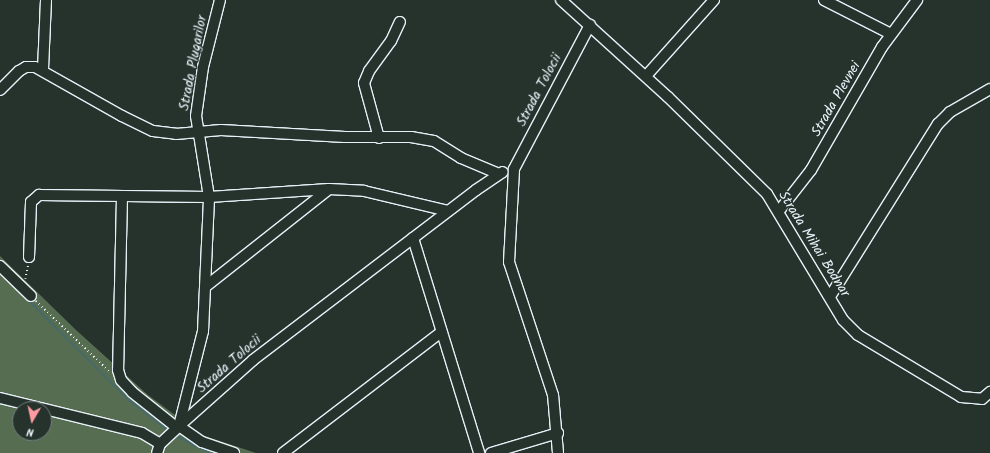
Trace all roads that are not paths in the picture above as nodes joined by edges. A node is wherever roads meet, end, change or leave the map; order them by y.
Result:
1 (46, 0) edge
2 (220, 0) edge
3 (561, 0) edge
4 (714, 0) edge
5 (824, 0) edge
6 (917, 0) edge
7 (400, 22) dead end
8 (590, 25) junction
9 (891, 34) junction
10 (43, 69) junction
11 (646, 76) junction
12 (990, 89) edge
13 (0, 90) edge
14 (197, 132) junction
15 (379, 138) junction
16 (514, 169) junction
17 (499, 174) junction
18 (330, 188) junction
19 (208, 196) junction
20 (122, 197) junction
21 (448, 211) junction
22 (779, 211) junction
23 (413, 238) junction
24 (29, 257) road end
25 (0, 266) edge
26 (206, 287) junction
27 (831, 295) junction
28 (31, 296) road end
29 (441, 332) junction
30 (990, 392) edge
31 (0, 398) edge
32 (174, 430) junction
33 (558, 433) junction
34 (158, 449) edge
35 (234, 453) edge
36 (283, 453) edge
37 (479, 453) edge
38 (491, 453) edge
39 (558, 453) edge

1 - 10 street
2 - 14 street, Strada Plugarilor
3 - 8 street, Strada Mihai Bodnar
4 - 11 street
5 - 9 street
6 - 9 street, Strada Plevnei
7 - 15 street
8 - 11 street, Strada Mihai Bodnar
8 - 16 street, Strada Tolocii
9 - 22 street, Strada Plevnei
10 - 13 street
10 - 14 street
11 - 22 street, Strada Mihai Bodnar
12 - 27 street
14 - 15 street
14 - 19 street, Strada Tolocii
15 - 17 street
16 - 17 street, Strada Tolocii
16 - 33 street, Strada Tolocii
17 - 21 street, Strada Tolocii
18 - 19 street
18 - 21 street
18 - 26 street
19 - 20 street
19 - 26 street, Strada Tolocii
20 - 24 street
20 - 32 street
21 - 23 street, Strada Tolocii
22 - 27 street, Strada Mihai Bodnar
23 - 29 street
23 - 32 street, Strada Tolocii
25 - 28 street
26 - 32 street, Strada Tolocii
27 - 30 street, Strada Mihai Bodnar
29 - 36 street
29 - 37 street
31 - 34 street
32 - 34 street
32 - 35 street
33 - 38 street
33 - 39 street, Strada Tolocii

